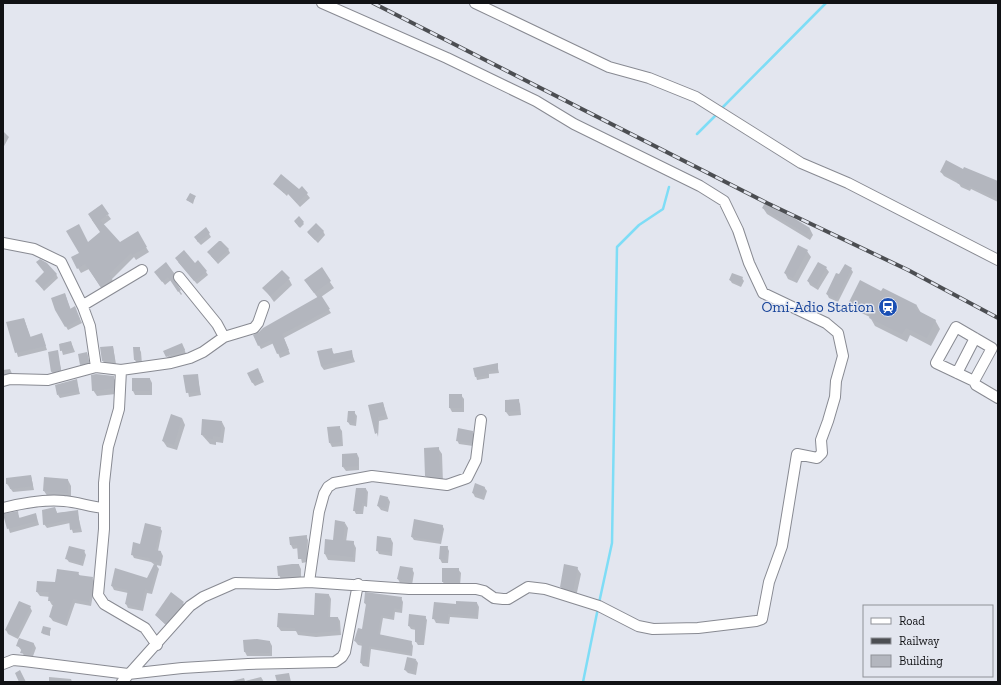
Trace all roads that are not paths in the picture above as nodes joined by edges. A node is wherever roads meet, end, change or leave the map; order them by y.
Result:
1 (322, 3) edge
2 (475, 3) edge
3 (3, 244) edge
4 (998, 260) edge
5 (142, 270) dead end
6 (179, 277) dead end
7 (264, 306) dead end
8 (83, 308) junction
9 (224, 337) junction
10 (975, 338) junction
11 (995, 349) edge
12 (96, 367) junction
13 (121, 370) junction
14 (957, 373) junction
15 (3, 381) edge
16 (974, 382) junction
17 (998, 398) edge
18 (481, 420) dead end
19 (3, 508) edge
20 (104, 508) junction
21 (309, 582) junction
22 (358, 584) junction
23 (157, 645) junction
24 (3, 664) edge
25 (125, 678) edge

1 - 22 street
2 - 4 street
3 - 8 street
5 - 8 street
6 - 9 street
7 - 9 street
8 - 12 street
9 - 13 street
10 - 11 street
10 - 14 street
10 - 14 street
11 - 16 street
12 - 13 street
12 - 15 street
13 - 20 street
14 - 16 street
16 - 17 street
18 - 21 street
19 - 20 street
20 - 23 street
21 - 22 street
21 - 23 street
22 - 25 street
23 - 25 street
24 - 25 street

